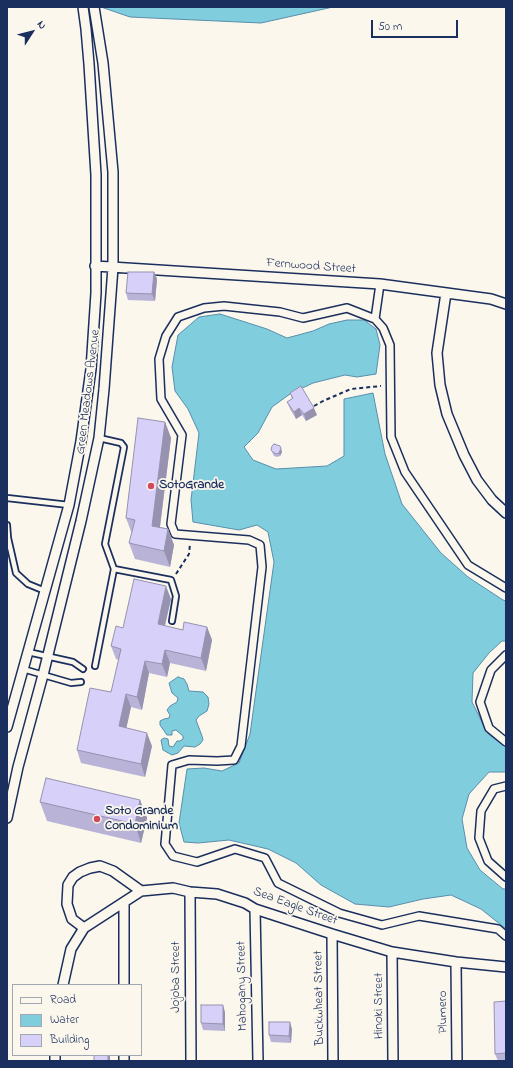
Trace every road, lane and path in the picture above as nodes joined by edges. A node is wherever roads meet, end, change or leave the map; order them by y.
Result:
1 (83, 7) edge
2 (94, 7) edge
3 (98, 28) junction
4 (86, 29) junction
5 (92, 108) junction
6 (107, 109) junction
7 (95, 266) junction
8 (113, 267) junction
9 (380, 284) junction
10 (446, 293) junction
11 (506, 304) edge
12 (375, 319) junction
13 (390, 385) junction
14 (314, 406) edge
15 (99, 438) junction
16 (7, 498) edge
17 (69, 505) junction
18 (506, 513) edge
19 (7, 525) edge
20 (190, 535) junction
21 (114, 569) junction
22 (171, 580) junction
23 (506, 588) edge
24 (45, 591) junction
25 (172, 621) dead end
26 (27, 652) junction
27 (506, 655) edge
28 (47, 656) junction
29 (94, 666) dead end
30 (23, 669) junction
31 (83, 669) dead end
32 (43, 675) junction
33 (81, 682) dead end
34 (7, 727) edge
35 (506, 742) edge
36 (506, 786) edge
37 (7, 818) edge
38 (506, 877) edge
39 (141, 891) junction
40 (190, 892) junction
41 (124, 903) junction
42 (255, 910) junction
43 (84, 928) junction
44 (332, 934) junction
45 (506, 936) edge
46 (392, 952) junction
47 (456, 962) junction
48 (506, 967) edge
49 (63, 984) edge
50 (124, 984) edge
51 (191, 1061) edge
52 (258, 1061) edge
53 (333, 1061) edge
54 (393, 1061) edge
55 (457, 1061) edge

1 - 4 street, Green Meadows Avenue
2 - 3 street, Green Meadows Avenue
3 - 4 street
3 - 6 street, Green Meadows Avenue
4 - 5 street, Green Meadows Avenue
5 - 6 street
5 - 7 street, Green Meadows Avenue
6 - 8 street, Green Meadows Avenue
7 - 8 street, Fernwood Street
7 - 17 street, Green Meadows Avenue
8 - 9 street, Fernwood Street
8 - 15 street, Green Meadows Avenue
9 - 10 street, Fernwood Street
9 - 12 street
10 - 11 street, Fernwood Street
10 - 18 street
12 - 13 street
12 - 20 street
13 - 14 path
13 - 23 street
15 - 21 lane
15 - 28 street, Green Meadows Avenue
16 - 17 lane
17 - 24 street, Green Meadows Avenue
19 - 24 lane
20 - 22 path
20 - 45 street
21 - 22 lane
21 - 29 lane
22 - 25 lane
24 - 26 street, Green Meadows Avenue
26 - 28 lane
26 - 30 street, Green Meadows Avenue
27 - 35 street
28 - 31 lane
28 - 32 street, Green Meadows Avenue
30 - 32 lane
30 - 34 street, Green Meadows Avenue
32 - 33 lane
32 - 37 street, Green Meadows Avenue
36 - 38 street
39 - 40 street, Sea Eagle Street
39 - 41 street, Sea Eagle Street
39 - 43 street
40 - 42 street, Sea Eagle Street
40 - 51 street, Jojoba Street
41 - 43 street, Sea Eagle Street
41 - 50 street
42 - 44 street, Sea Eagle Street
42 - 52 street, Mahogany Street
43 - 49 street
44 - 46 street, Sea Eagle Street
44 - 53 street, Buckwheat Street
46 - 47 street, Sea Eagle Street
46 - 54 street, Hinoki Street
47 - 48 street, Sea Eagle Street
47 - 55 street, Plumero

